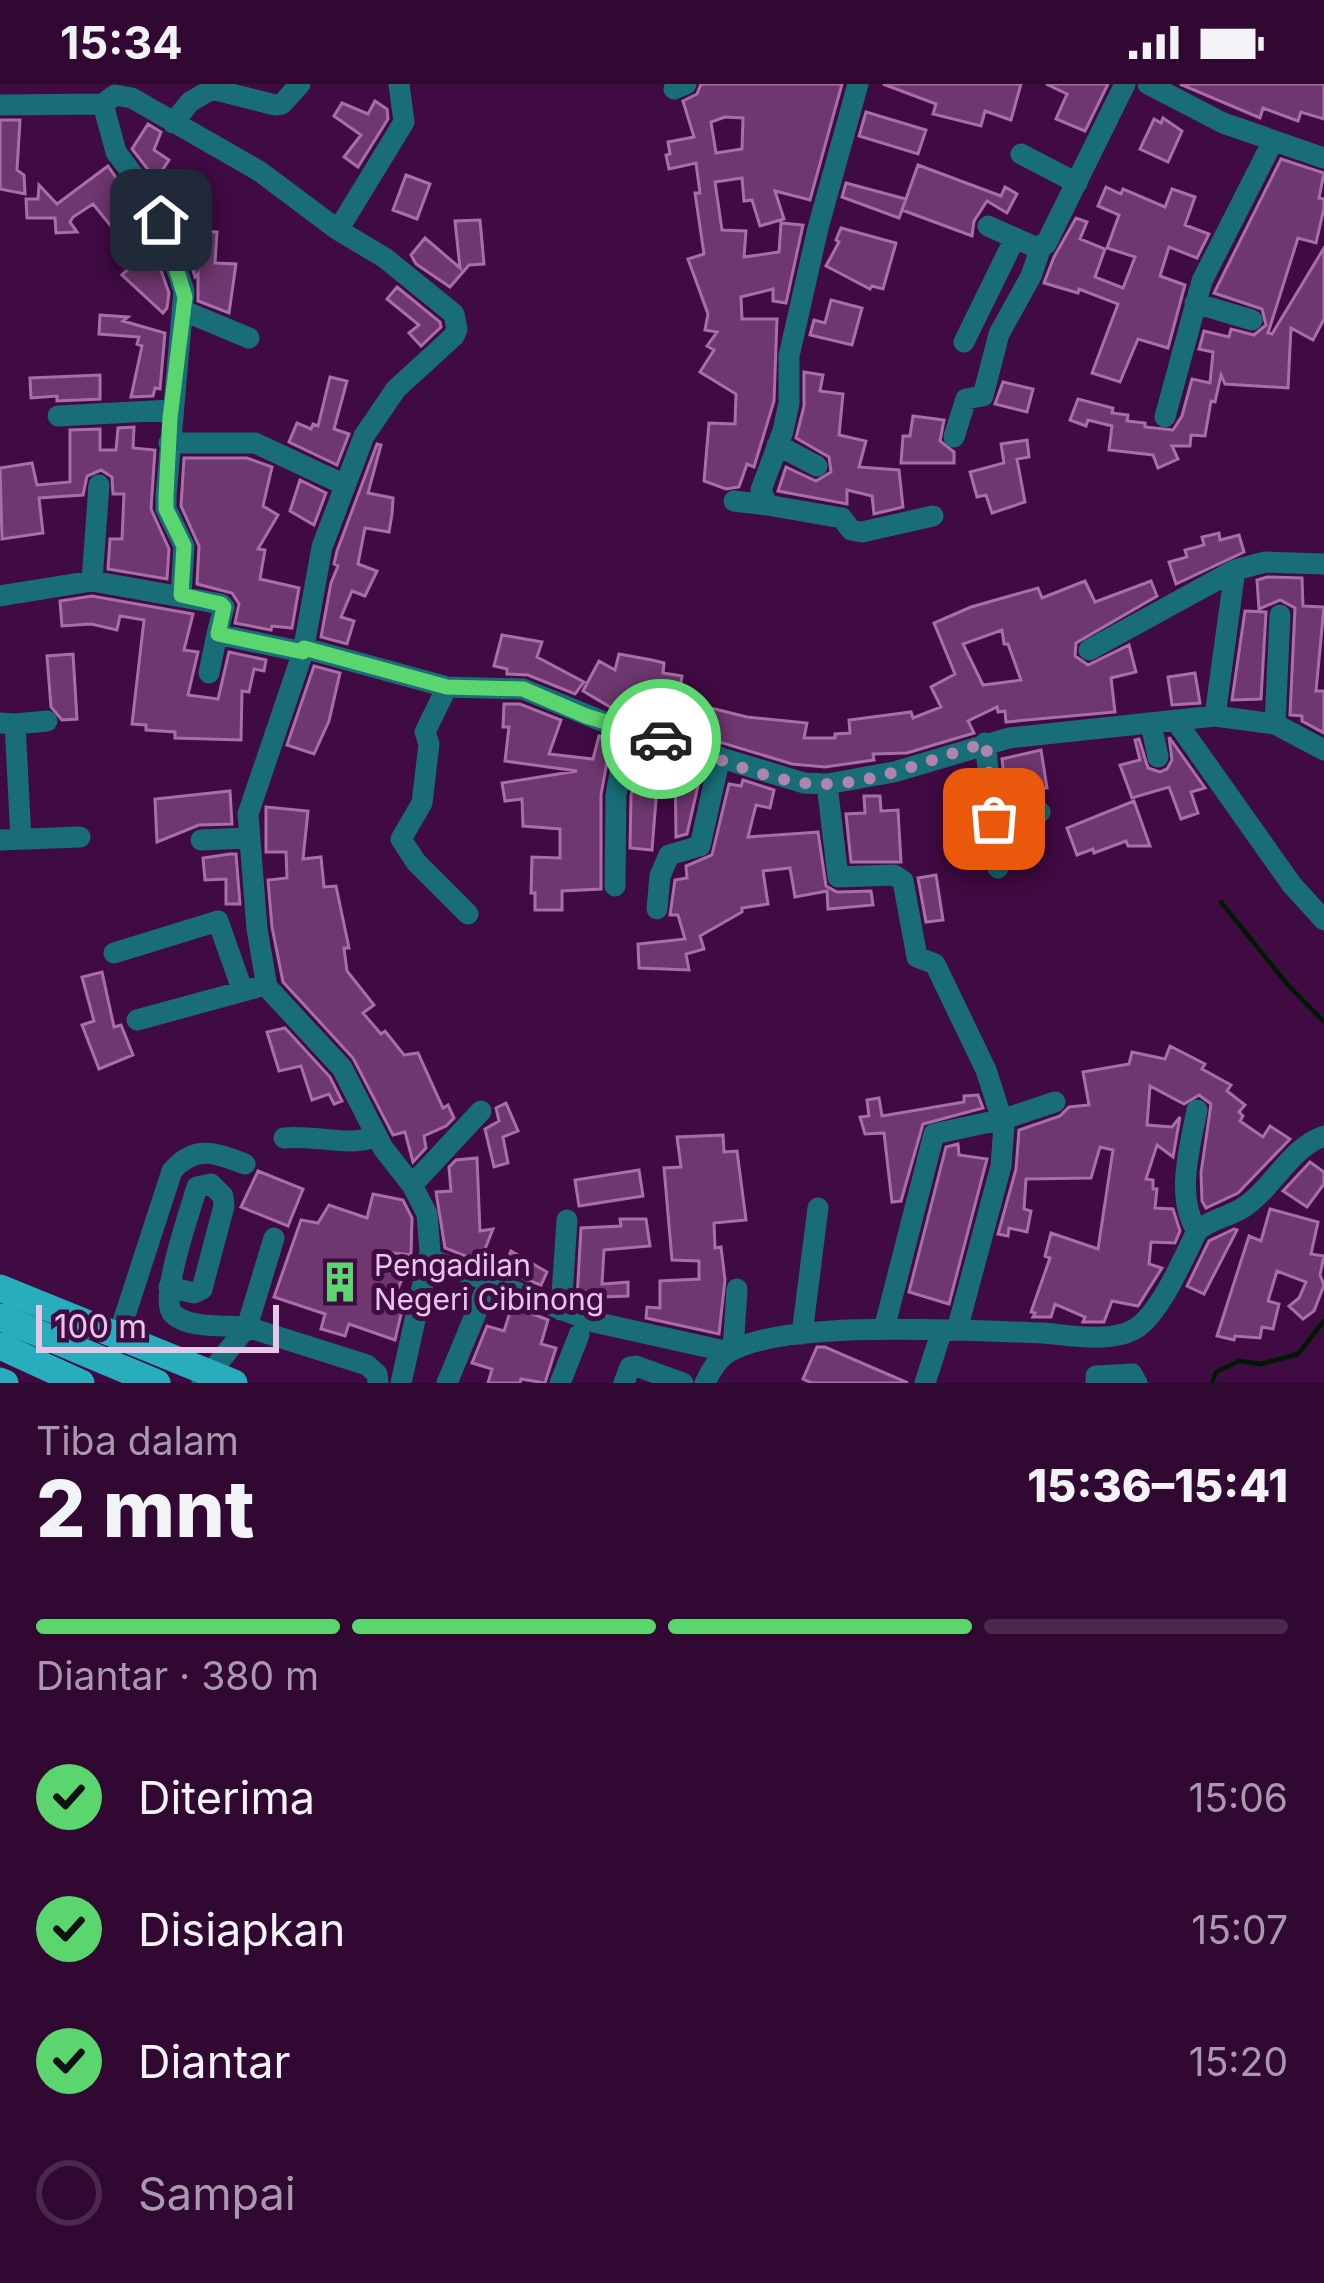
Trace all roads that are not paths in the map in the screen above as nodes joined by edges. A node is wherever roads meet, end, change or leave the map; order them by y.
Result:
1 (299, 84) edge
2 (399, 84) edge
3 (1125, 84) edge
4 (1148, 84) edge
5 (853, 85) edge
6 (73, 94) edge
7 (103, 104) junction
8 (0, 105) edge
9 (173, 123) junction
10 (1272, 142) junction
11 (1022, 154) dead end
12 (1324, 158) edge
13 (1077, 183) junction
14 (988, 226) dead end
15 (338, 230) junction
16 (1016, 238) junction
17 (1041, 247) junction
18 (1195, 303) junction
19 (184, 311) junction
20 (1252, 320) dead end
21 (249, 338) dead end
22 (964, 342) dead end
23 (171, 410) junction
24 (58, 416) dead end
25 (1166, 417) dead end
26 (954, 437) dead end
27 (170, 443) junction
28 (777, 445) junction
29 (817, 466) dead end
30 (345, 484) junction
31 (99, 485) dead end
32 (734, 501) dead end
33 (766, 505) junction
34 (933, 516) dead end
35 (1324, 564) edge
36 (1234, 570) junction
37 (92, 581) junction
38 (181, 595) junction
39 (0, 596) edge
40 (1280, 615) dead end
41 (218, 634) junction
42 (304, 650) junction
43 (1089, 650) dead end
44 (209, 673) dead end
45 (461, 687) junction
46 (1215, 716) junction
47 (47, 722) dead end
48 (1176, 722) junction
49 (7, 724) edge
50 (1150, 724) junction
51 (1275, 724) junction
52 (628, 729) junction
53 (986, 743) junction
54 (1324, 750) edge
55 (720, 757) junction
56 (1157, 757) dead end
57 (827, 784) junction
58 (1040, 812) dead end
59 (994, 819) junction
60 (80, 837) dead end
61 (248, 838) junction
62 (10, 840) edge
63 (201, 840) dead end
64 (998, 868) dead end
65 (615, 886) dead end
66 (657, 908) dead end
67 (468, 914) dead end
68 (1324, 920) edge
69 (114, 953) dead end
70 (267, 987) junction
71 (242, 989) junction
72 (137, 1020) dead end
73 (1055, 1102) dead end
74 (1197, 1110) dead end
75 (481, 1112) dead end
76 (1004, 1119) junction
77 (377, 1136) junction
78 (1324, 1136) edge
79 (284, 1138) dead end
80 (245, 1164) dead end
81 (412, 1185) junction
82 (818, 1208) dead end
83 (567, 1220) dead end
84 (186, 1226) junction
85 (1197, 1231) junction
86 (218, 1234) junction
87 (274, 1238) dead end
88 (428, 1258) junction
89 (170, 1287) junction
90 (0, 1288) edge
91 (737, 1289) dead end
92 (483, 1296) dead end
93 (561, 1310) junction
94 (0, 1317) edge
95 (247, 1328) junction
96 (884, 1329) junction
97 (949, 1330) junction
98 (802, 1334) junction
99 (579, 1335) dead end
100 (118, 1337) junction
101 (0, 1346) edge
102 (731, 1351) junction
103 (215, 1380) edge
104 (81, 1383) edge
105 (157, 1383) edge
106 (378, 1383) edge
107 (401, 1383) edge
108 (447, 1383) edge
109 (560, 1383) edge
110 (624, 1383) edge
111 (683, 1383) edge
112 (705, 1383) edge
113 (926, 1383) edge
114 (1096, 1383) edge
115 (1137, 1383) edge

1 - 9 street
2 - 15 street
3 - 13 street
4 - 10 street
5 - 28 street
6 - 7 street
6 - 8 street
7 - 9 street
7 - 19 street
9 - 15 street
10 - 12 street
10 - 18 street
11 - 13 street
13 - 17 street
14 - 16 street
15 - 30 street
16 - 17 street
16 - 22 street
17 - 26 street
18 - 20 street
18 - 25 street
19 - 21 street
19 - 23 street
23 - 24 street
23 - 27 street
27 - 30 street
27 - 38 street
28 - 29 street
28 - 33 street
30 - 42 street
31 - 37 street
32 - 33 street
33 - 34 street
35 - 36 street
36 - 43 street
36 - 46 street
37 - 38 street
37 - 39 street
38 - 41 street
40 - 51 street
41 - 42 street
41 - 44 street
42 - 45 street
42 - 61 street
45 - 52 street
45 - 67 street
46 - 48 street
46 - 51 street
47 - 49 street
48 - 50 street
48 - 68 street
49 - 62 street
50 - 53 street
50 - 56 street
51 - 54 street
52 - 55 street
52 - 65 street
53 - 57 street
53 - 59 street
55 - 57 street
55 - 66 street
57 - 76 street
58 - 59 street
59 - 64 street
60 - 62 street
61 - 63 street
61 - 70 street
69 - 71 street
70 - 71 street
70 - 77 street
71 - 72 street
73 - 76 street
74 - 85 street
75 - 81 street
76 - 96 street
76 - 97 street
77 - 79 street
77 - 81 street
78 - 85 street
80 - 100 street
81 - 88 street
82 - 98 street
83 - 93 street
84 - 86 street
84 - 86 street
84 - 89 street
85 - 97 street
86 - 89 street
87 - 95 street
88 - 93 street
88 - 107 street
89 - 95 street
90 - 100 main road
91 - 102 street
92 - 108 street
93 - 102 street
94 - 105 main road
95 - 103 street
95 - 106 street
96 - 97 street
96 - 98 street
97 - 113 street
98 - 102 street
99 - 109 street
100 - 103 main road
101 - 104 main road
102 - 112 street
110 - 111 street
114 - 115 street

